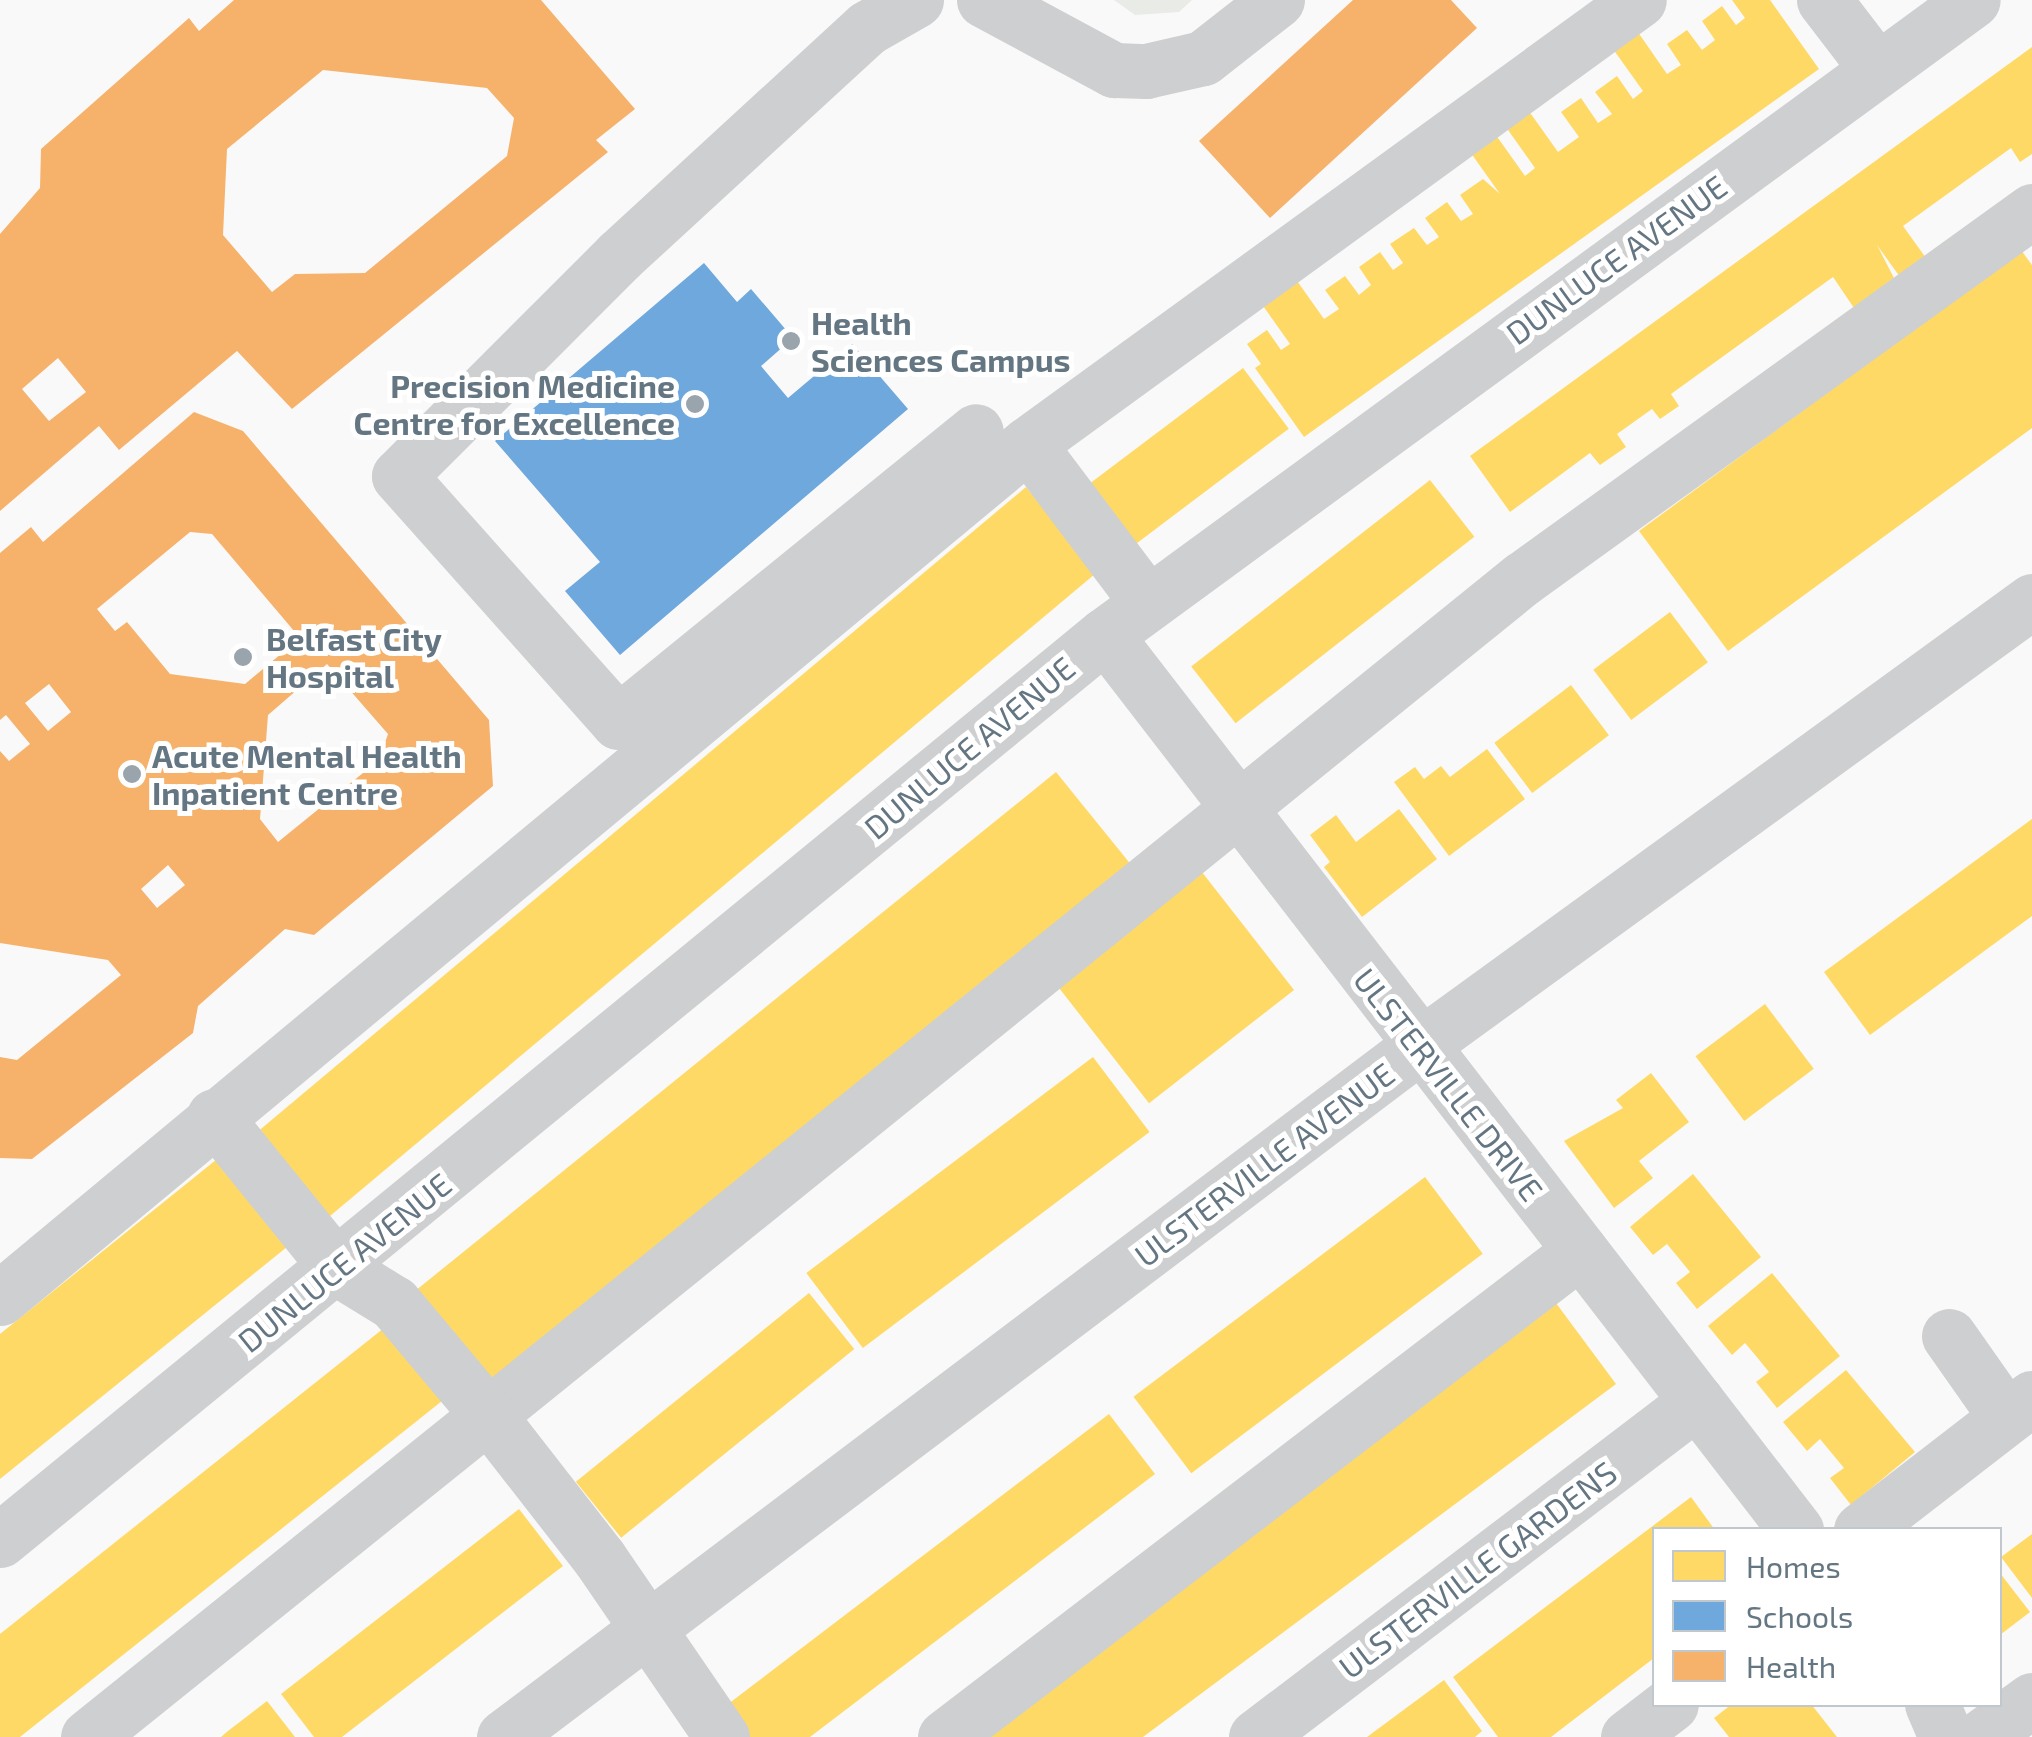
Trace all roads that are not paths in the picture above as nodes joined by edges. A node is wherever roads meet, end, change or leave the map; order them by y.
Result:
1 (916, 0) edge
2 (984, 0) edge
3 (1276, 0) edge
4 (1639, 0) edge
5 (1824, 0) edge
6 (1974, 0) edge
7 (1876, 68) junction
8 (2032, 211) edge
9 (976, 431) dead end
10 (1028, 444) junction
11 (2032, 601) edge
12 (1148, 602) junction
13 (1105, 635) junction
14 (1235, 806) junction
15 (1418, 1048) junction
16 (214, 1116) junction
17 (1580, 1252) junction
18 (337, 1268) junction
19 (0, 1298) edge
20 (1949, 1336) dead end
21 (1697, 1401) junction
22 (2019, 1407) edge
23 (488, 1415) junction
24 (1794, 1527) edge
25 (1865, 1527) edge
26 (0, 1540) edge
27 (644, 1631) junction
28 (2032, 1700) edge
29 (1667, 1707) edge
30 (1933, 1707) edge
31 (88, 1737) edge
32 (504, 1737) edge
33 (722, 1737) edge
34 (945, 1737) edge
35 (1256, 1737) edge
36 (1628, 1737) edge
37 (1946, 1737) edge
38 (1981, 1737) edge

1 - 9 street
2 - 3 street
4 - 10 street
5 - 7 street
6 - 7 street, DUNLUCE AVENUE
7 - 12 street, DUNLUCE AVENUE
8 - 14 street
10 - 12 street
10 - 16 street
11 - 15 street, ULSTERVILLE AVENUE
12 - 13 street, DUNLUCE AVENUE
13 - 14 street, ULSTERVILLE DRIVE
13 - 18 street, DUNLUCE AVENUE
14 - 15 street, ULSTERVILLE DRIVE
14 - 23 street
15 - 17 street, ULSTERVILLE DRIVE
15 - 27 street, ULSTERVILLE AVENUE
16 - 18 street
16 - 19 street
17 - 21 street, ULSTERVILLE DRIVE
17 - 34 street
18 - 23 street
18 - 26 street, DUNLUCE AVENUE
20 - 22 street
21 - 24 street, ULSTERVILLE DRIVE
21 - 35 street, ULSTERVILLE GARDENS
22 - 25 street
23 - 27 street
23 - 31 street
27 - 32 street, ULSTERVILLE AVENUE
27 - 33 street
28 - 38 street
29 - 36 street
30 - 37 street

